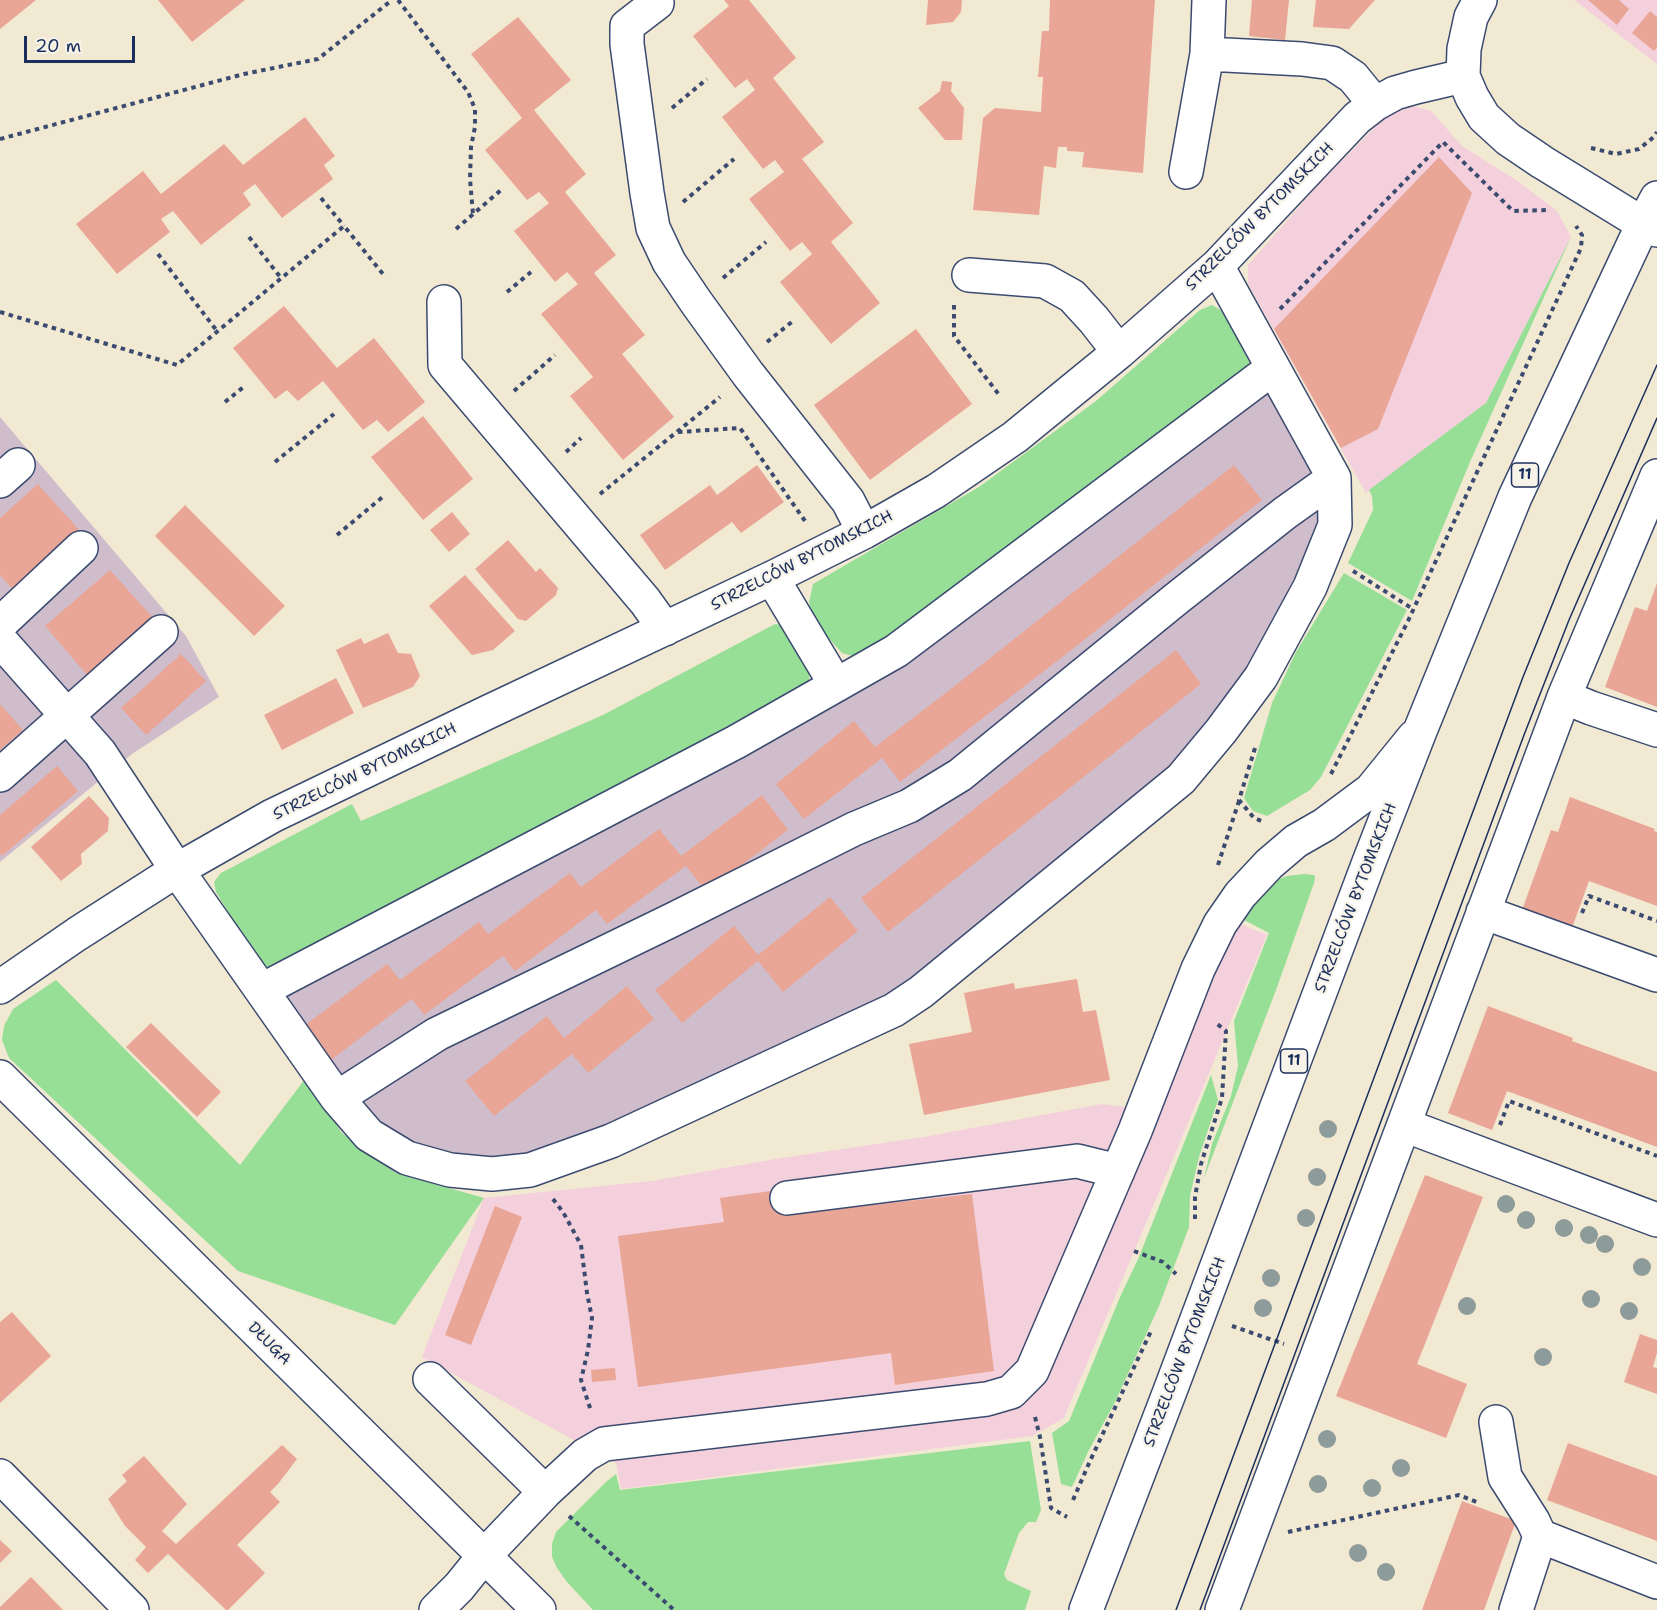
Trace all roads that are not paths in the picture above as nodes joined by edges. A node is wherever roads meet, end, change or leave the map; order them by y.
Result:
1 (655, 0) edge
2 (1209, 0) edge
3 (1480, 0) edge
4 (1207, 54) junction
5 (1463, 76) junction
6 (1375, 104) junction
7 (1186, 172) dead end
8 (1652, 217) edge
9 (1216, 266) junction
10 (969, 276) dead end
11 (444, 302) dead end
12 (1119, 352) junction
13 (1272, 368) junction
14 (1657, 476) edge
15 (1334, 478) junction
16 (864, 532) junction
17 (81, 548) dead end
18 (772, 578) junction
19 (0, 624) edge
20 (665, 629) junction
21 (161, 632) dead end
22 (0, 640) edge
23 (837, 685) junction
24 (1564, 697) junction
25 (66, 715) junction
26 (1657, 730) edge
27 (1420, 731) junction
28 (0, 775) edge
29 (177, 870) junction
30 (1483, 912) junction
31 (1657, 975) edge
32 (0, 987) edge
33 (261, 990) junction
34 (0, 1077) edge
35 (337, 1098) junction
36 (1404, 1125) junction
37 (1118, 1171) junction
38 (787, 1198) dead end
39 (1657, 1220) edge
40 (430, 1379) dead end
41 (1496, 1422) dead end
42 (0, 1476) edge
43 (556, 1503) junction
44 (1540, 1536) junction
45 (484, 1556) junction
46 (1657, 1582) edge
47 (132, 1610) edge
48 (436, 1610) edge
49 (539, 1610) edge
50 (1086, 1610) edge
51 (1222, 1610) edge
52 (1516, 1610) edge

1 - 16 main road
2 - 4 main road
3 - 5 main road
4 - 6 main road
4 - 7 main road
5 - 6 main road, STRZELCÓW BYTOMSKICH
5 - 8 main road
6 - 9 main road, STRZELCÓW BYTOMSKICH
8 - 27 main road, STRZELCÓW BYTOMSKICH / 11
9 - 12 main road, STRZELCÓW BYTOMSKICH
9 - 13 main road
10 - 12 main road
11 - 20 main road
12 - 16 main road, STRZELCÓW BYTOMSKICH
13 - 15 main road
13 - 23 main road
14 - 24 main road
15 - 35 main road
15 - 35 main road
16 - 18 main road, STRZELCÓW BYTOMSKICH
17 - 19 main road
18 - 20 main road, STRZELCÓW BYTOMSKICH
18 - 23 main road
20 - 29 main road, STRZELCÓW BYTOMSKICH
21 - 25 main road
22 - 25 main road
23 - 33 main road
24 - 26 main road
24 - 30 main road
25 - 28 main road
25 - 29 main road
27 - 37 main road
27 - 50 main road, STRZELCÓW BYTOMSKICH / 11
29 - 32 main road, STRZELCÓW BYTOMSKICH
29 - 33 main road
30 - 31 main road
30 - 36 main road
33 - 35 main road
34 - 45 main road, DŁUGA
36 - 39 main road
36 - 51 main road
37 - 38 main road
37 - 43 main road
40 - 43 main road
41 - 44 main road
42 - 47 main road
43 - 45 main road
44 - 46 main road
44 - 52 main road
45 - 48 main road
45 - 49 main road, DŁUGA

